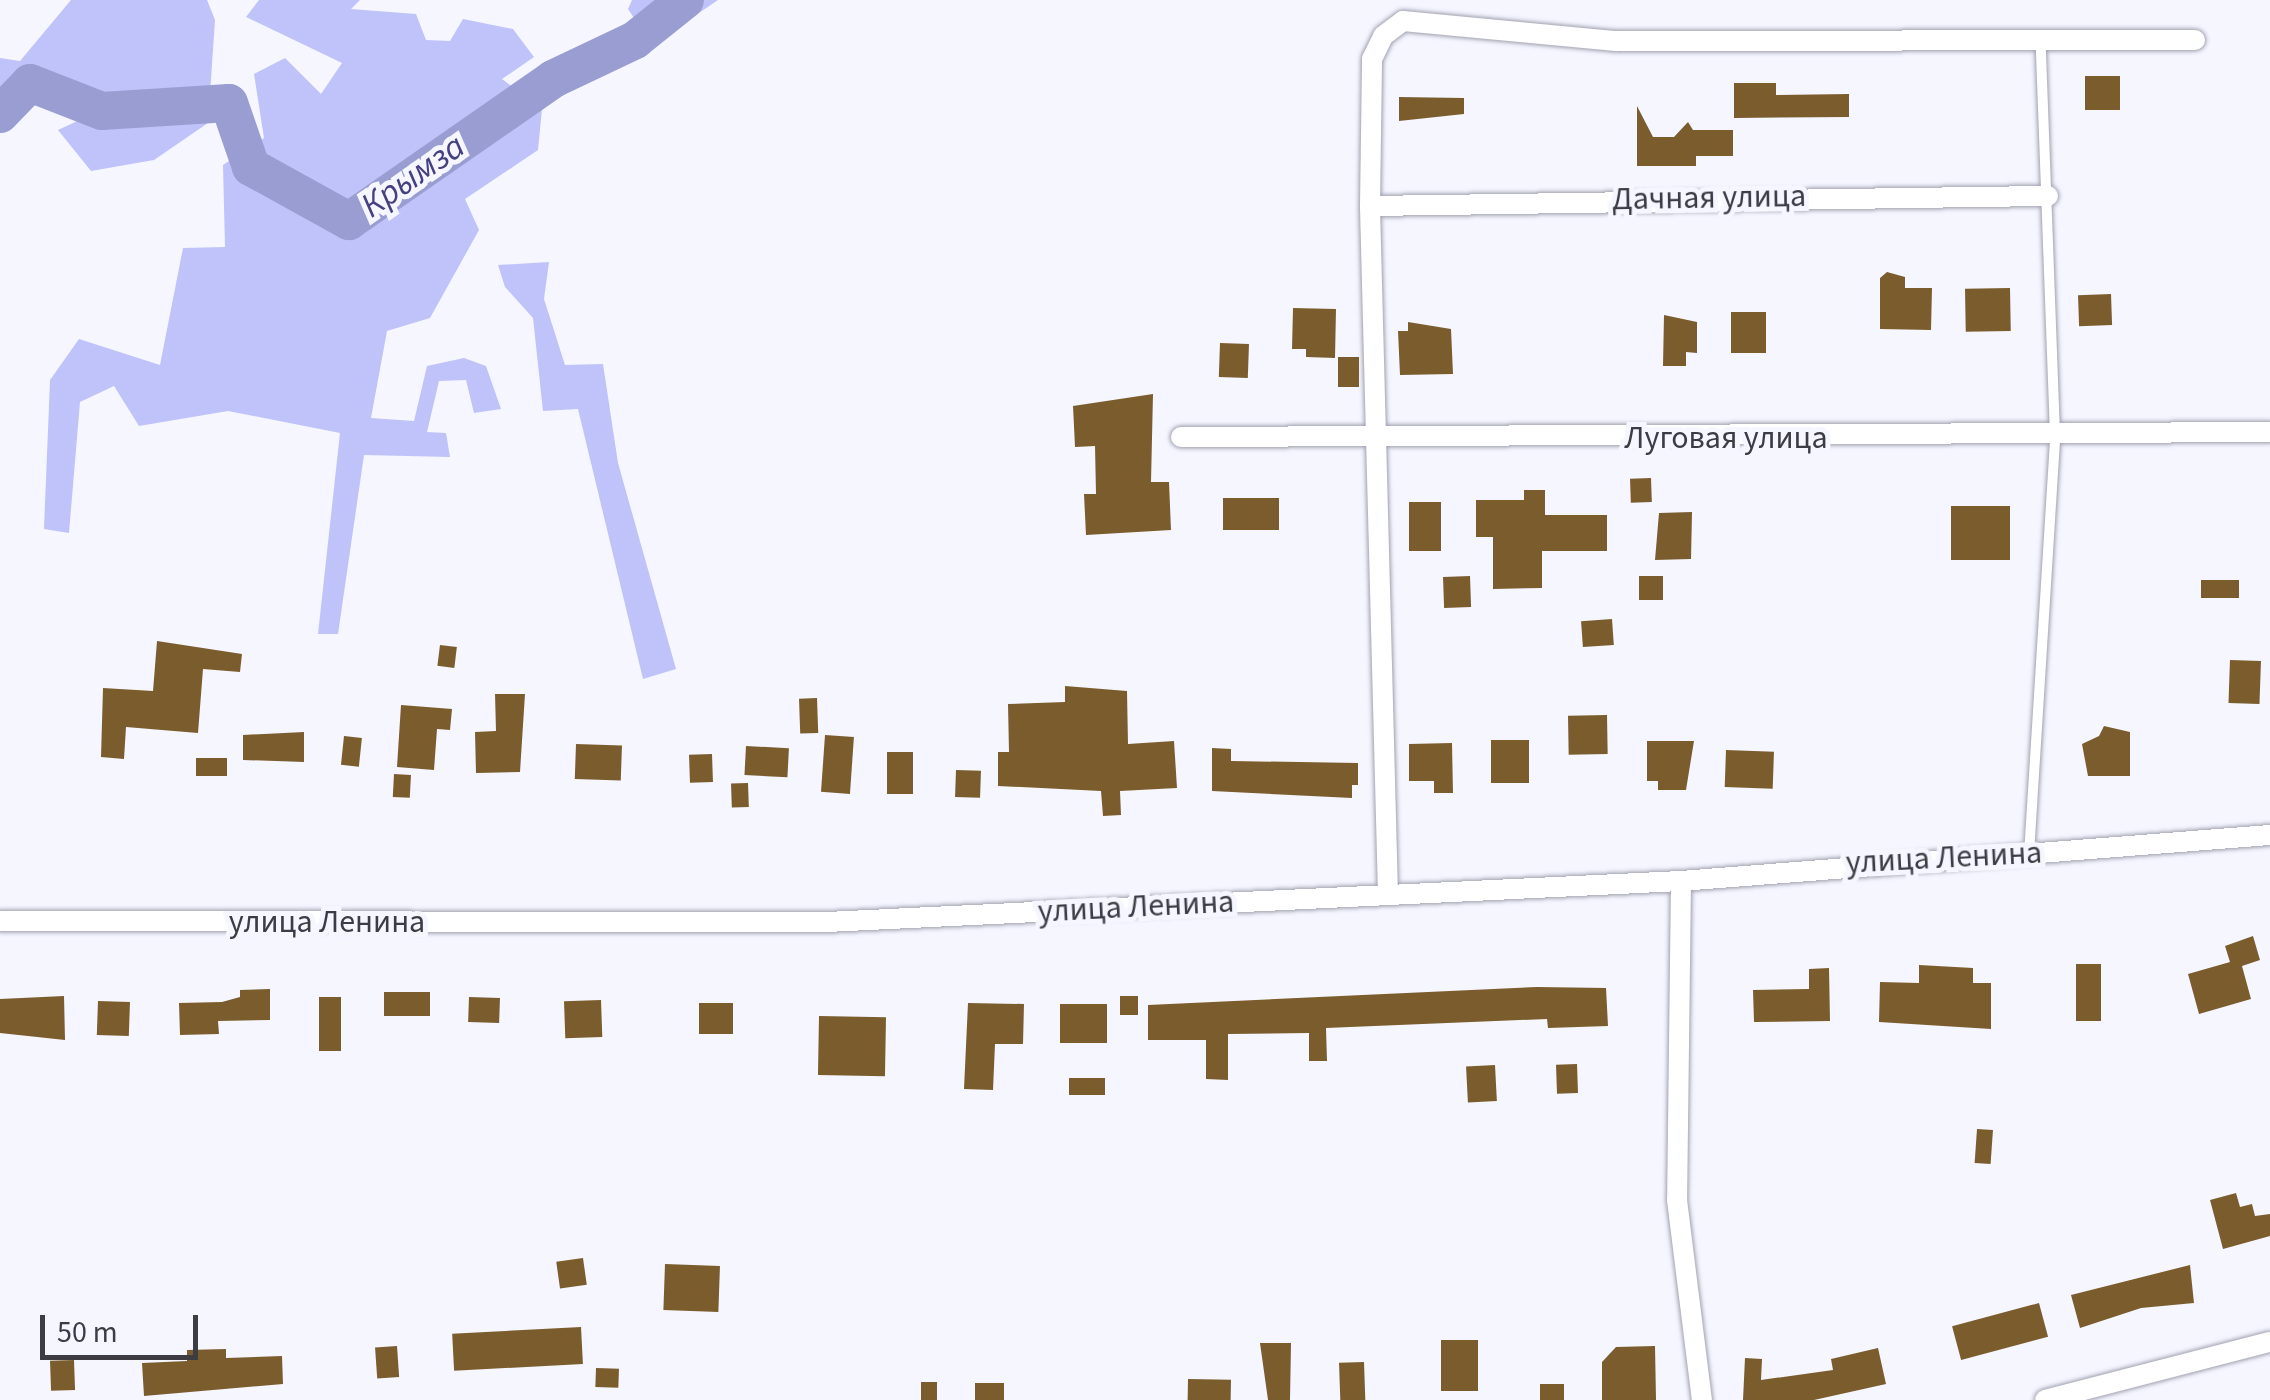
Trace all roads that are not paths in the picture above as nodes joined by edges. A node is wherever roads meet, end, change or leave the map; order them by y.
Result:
1 (2195, 40) dead end
2 (2041, 44) junction
3 (2048, 196) junction
4 (1370, 206) junction
5 (2270, 432) edge
6 (2055, 435) junction
7 (1181, 437) dead end
8 (1378, 437) junction
9 (2270, 834) edge
10 (2029, 854) junction
11 (1681, 881) junction
12 (1388, 895) junction
13 (0, 921) edge
14 (2270, 1342) edge
15 (1702, 1400) edge
16 (2045, 1400) edge

1 - 2 street
2 - 3 lane
2 - 4 street
3 - 4 street, Дачная улица
3 - 6 lane
4 - 8 street
5 - 6 street, Луговая улица
6 - 8 street, Луговая улица
6 - 10 lane
7 - 8 street, Луговая улица
8 - 12 street
9 - 10 street, улица Ленина
10 - 11 street, улица Ленина
11 - 12 street, улица Ленина
11 - 15 street
12 - 13 street, улица Ленина
14 - 16 street

